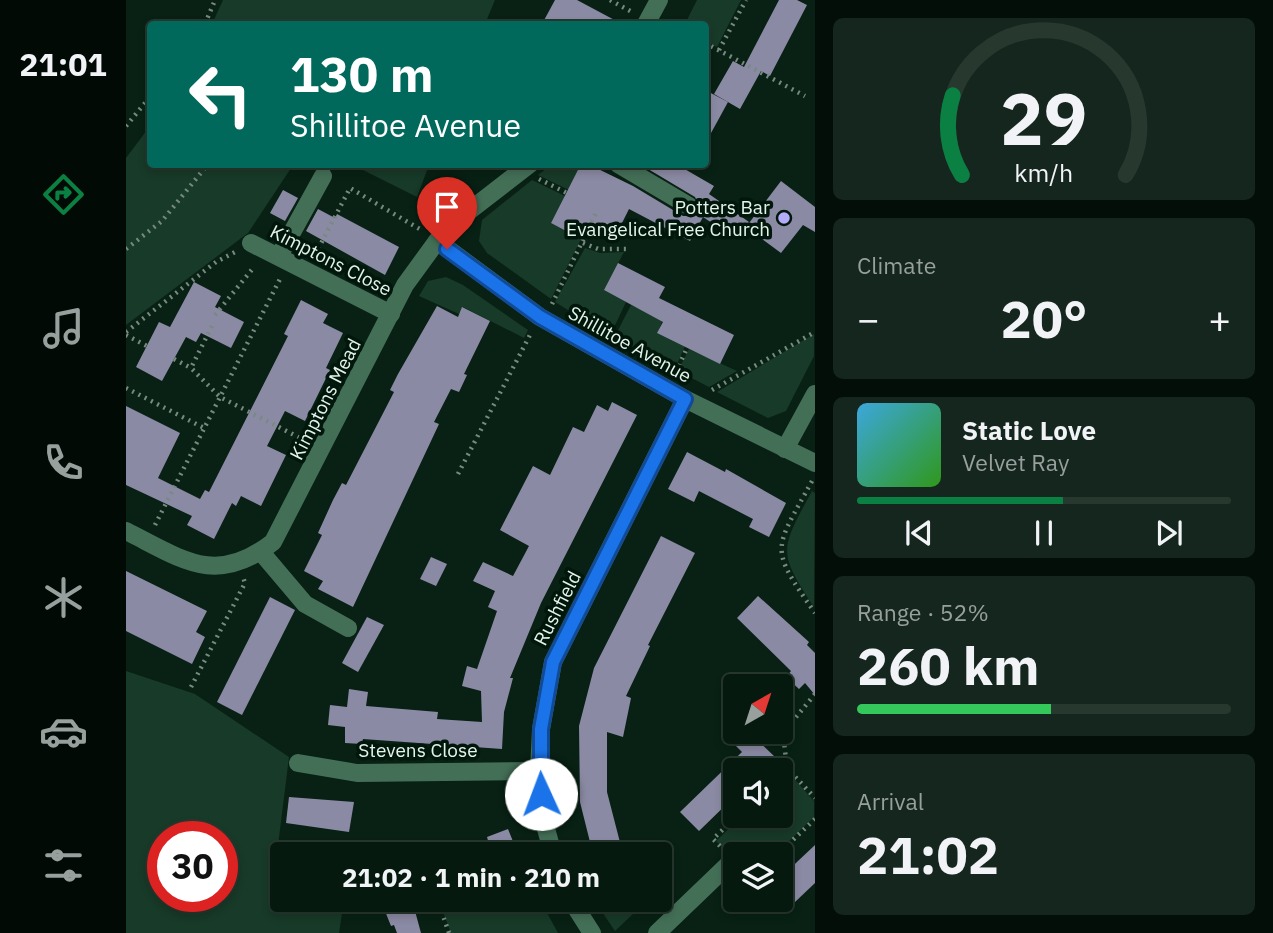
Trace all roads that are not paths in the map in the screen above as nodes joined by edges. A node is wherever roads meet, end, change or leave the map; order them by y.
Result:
1 (659, 0) edge
2 (648, 21) edge
3 (525, 168) edge
4 (625, 168) edge
5 (323, 176) dead end
6 (689, 206) dead end
7 (437, 242) junction
8 (251, 243) road end
9 (279, 256) junction
10 (391, 314) junction
11 (814, 394) edge
12 (688, 400) junction
13 (785, 449) junction
14 (814, 463) edge
15 (126, 531) edge
16 (261, 552) junction
17 (348, 628) dead end
18 (298, 763) dead end
19 (539, 771) junction
20 (549, 842) edge
21 (723, 870) edge
22 (579, 912) edge
23 (592, 933) edge
24 (657, 933) edge

1 - 2 street
3 - 7 street, Kimptons Mead
4 - 6 street
5 - 9 street
7 - 10 street, Kimptons Mead
7 - 12 street, Shillitoe Avenue
8 - 9 street, Kimptons Close
9 - 10 street, Kimptons Close
10 - 16 street, Kimptons Mead
11 - 13 street
12 - 13 street, Shillitoe Avenue
12 - 19 street, Rushfield
13 - 14 street, Shillitoe Avenue
15 - 16 street, Kimptons Mead
16 - 17 street
18 - 19 street, Stevens Close
19 - 20 street, Rushfield
21 - 24 street
22 - 23 street

